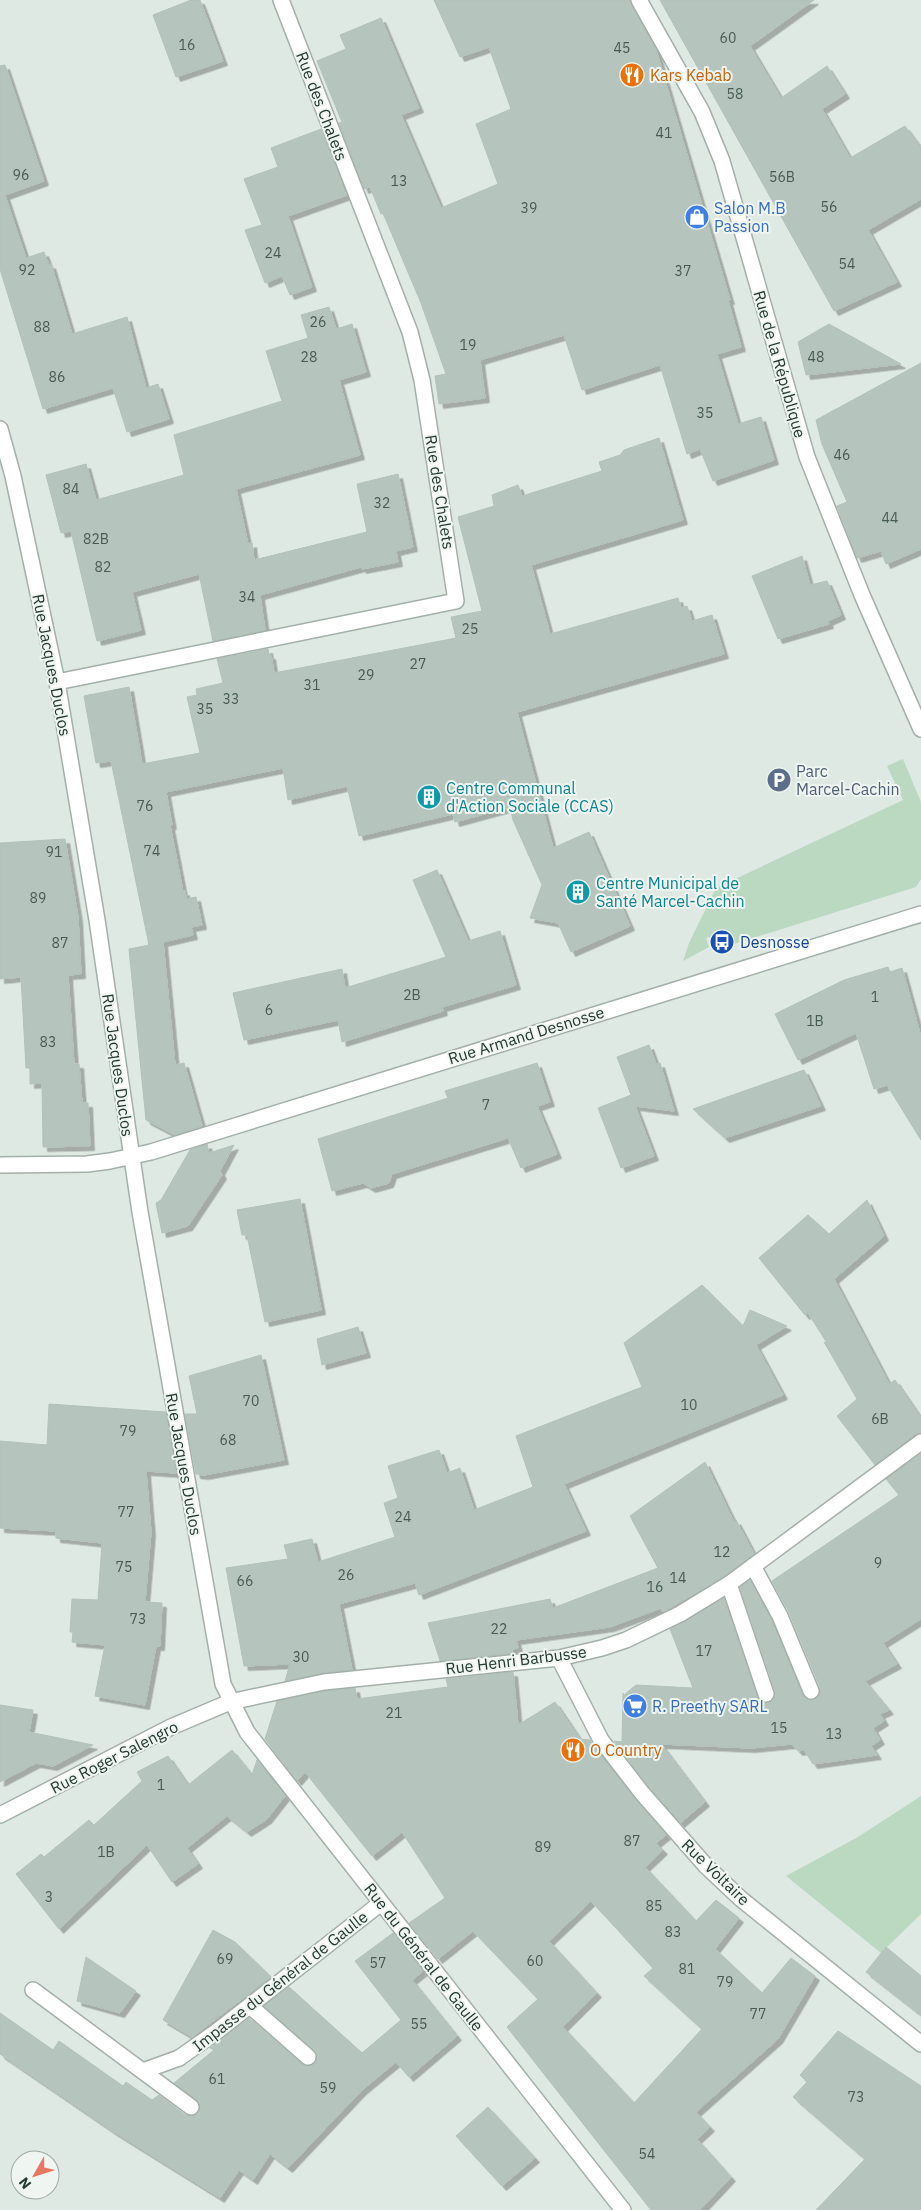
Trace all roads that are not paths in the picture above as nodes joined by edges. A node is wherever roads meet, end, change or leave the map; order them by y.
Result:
1 (281, 0) edge
2 (639, 0) edge
3 (0, 429) edge
4 (57, 682) junction
5 (921, 729) edge
6 (921, 914) edge
7 (131, 1157) junction
8 (0, 1165) edge
9 (921, 1442) edge
10 (753, 1566) junction
11 (729, 1584) junction
12 (559, 1658) junction
13 (811, 1691) dead end
14 (766, 1694) dead end
15 (230, 1702) junction
16 (0, 1815) edge
17 (381, 1903) junction
18 (33, 1990) dead end
19 (250, 2006) junction
20 (921, 2044) edge
21 (308, 2057) dead end
22 (143, 2071) junction
23 (191, 2107) dead end
24 (623, 2210) edge

1 - 4 street, Rue des Chalets
2 - 5 street, Rue de la République
3 - 4 street, Rue Jacques Duclos
4 - 7 street, Rue Jacques Duclos
6 - 7 street, Rue Armand Desnosse
7 - 8 street, Rue Armand Desnosse
7 - 15 street, Rue Jacques Duclos
9 - 10 street, Rue Henri Barbusse
10 - 11 street, Rue Henri Barbusse
10 - 13 street
11 - 12 street, Rue Henri Barbusse
11 - 14 street
12 - 15 street, Rue Henri Barbusse
12 - 20 street, Rue Voltaire
15 - 16 street, Rue Roger Salengro
15 - 17 street, Rue du Général de Gaulle
17 - 19 street, Impasse du Général de Gaulle
17 - 24 street, Rue du Général de Gaulle
18 - 22 street
19 - 21 street
19 - 22 street, Impasse du Général de Gaulle
22 - 23 street

